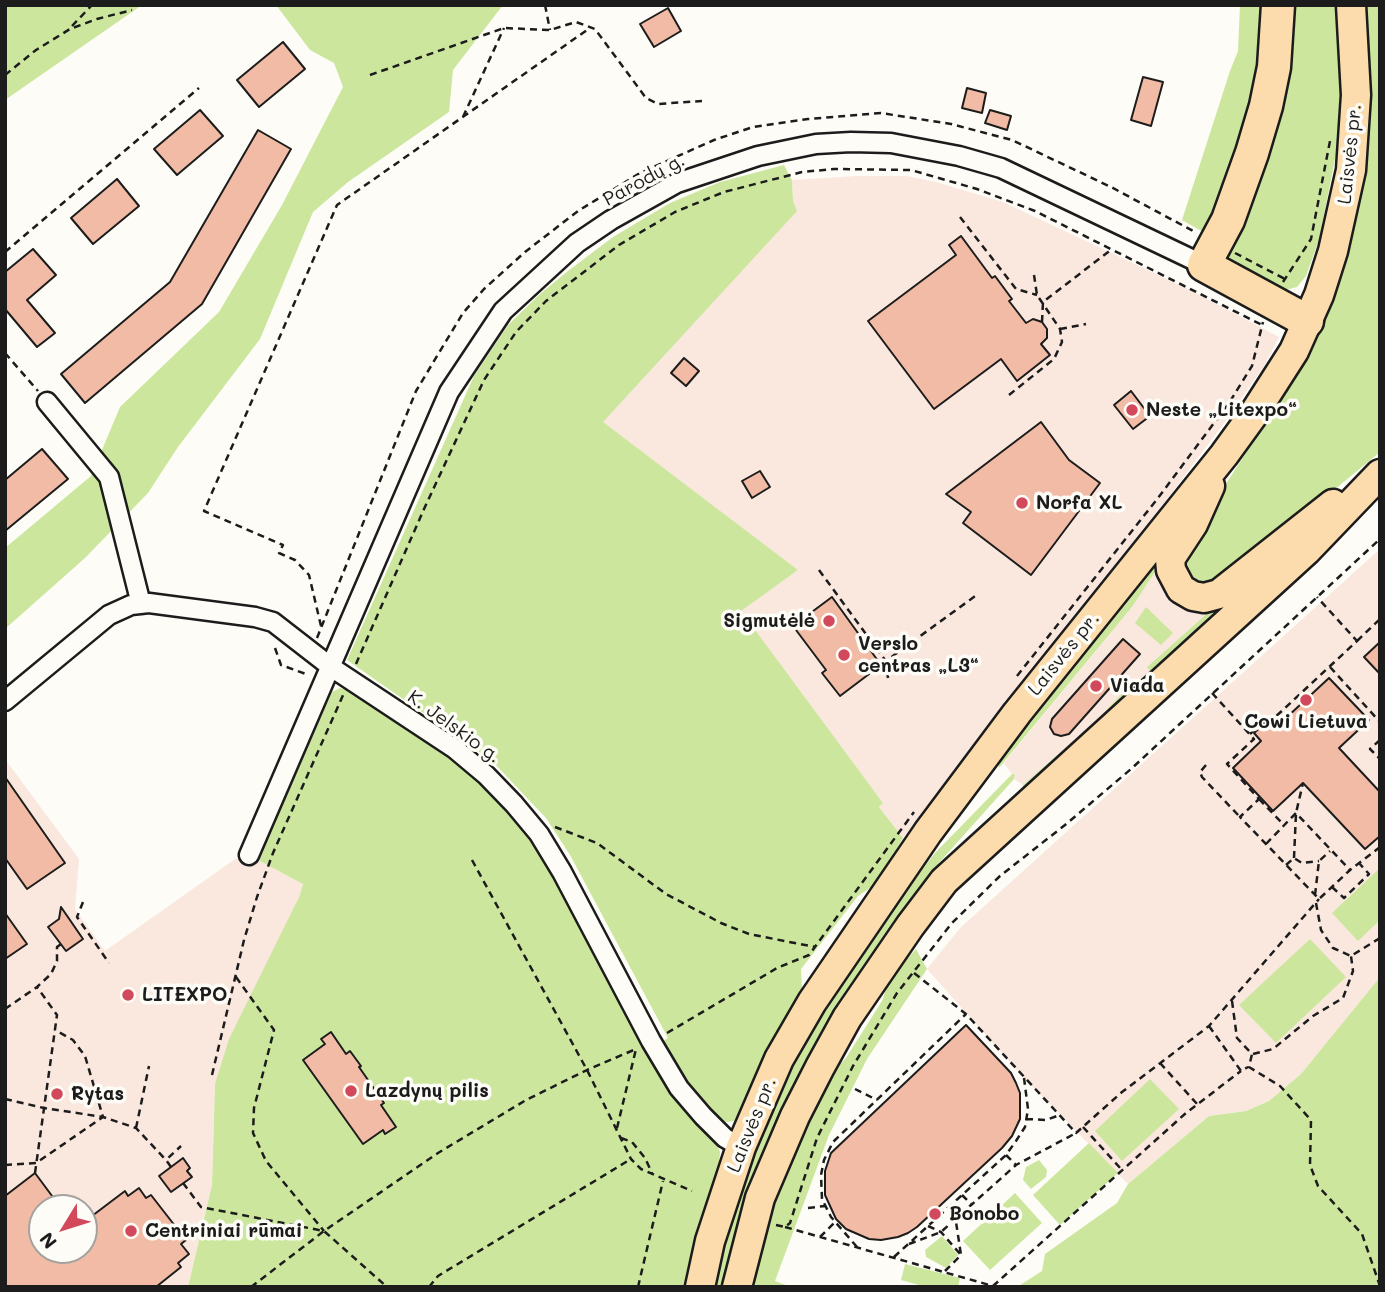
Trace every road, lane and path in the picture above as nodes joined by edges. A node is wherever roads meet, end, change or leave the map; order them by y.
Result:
1 (92, 5) edge
2 (545, 5) edge
3 (1279, 5) edge
4 (1351, 5) edge
5 (132, 10) dead end
6 (504, 28) junction
7 (70, 29) junction
8 (550, 30) junction
9 (587, 30) dead end
10 (5, 75) edge
11 (370, 75) dead end
12 (199, 88) dead end
13 (702, 101) dead end
14 (463, 117) junction
15 (1331, 130) dead end
16 (960, 217) dead end
17 (993, 249) dead end
18 (1112, 249) junction
19 (5, 252) edge
20 (989, 253) junction
21 (1211, 255) junction
22 (1034, 275) dead end
23 (1037, 295) junction
24 (1043, 302) junction
25 (1273, 302) junction
26 (1307, 321) junction
27 (1042, 322) dead end
28 (1086, 324) dead end
29 (1060, 329) junction
30 (5, 353) edge
31 (1009, 395) dead end
32 (47, 402) joint
33 (1224, 455) junction
34 (1378, 477) edge
35 (1380, 539) edge
36 (819, 570) dead end
37 (978, 594) dead end
38 (1317, 597) junction
39 (141, 604) junction
40 (1380, 619) edge
41 (321, 626) junction
42 (1357, 641) junction
43 (275, 648) dead end
44 (312, 652) junction
45 (886, 661) junction
46 (331, 667) junction
47 (1330, 667) junction
48 (1018, 675) dead end
49 (888, 678) dead end
50 (350, 679) junction
51 (1212, 692) junction
52 (5, 701) edge
53 (1380, 722) edge
54 (1250, 734) junction
55 (1380, 740) edge
56 (1374, 745) junction
57 (1380, 747) edge
58 (1380, 759) edge
59 (1206, 765) dead end
60 (1303, 783) dead end
61 (1259, 799) junction
62 (918, 808) dead end
63 (1296, 813) junction
64 (524, 816) junction
65 (1240, 817) junction
66 (1284, 825) junction
67 (1266, 844) junction
68 (1379, 849) edge
69 (1331, 850) junction
70 (249, 855) dead end
71 (1294, 858) junction
72 (472, 860) dead end
73 (1319, 861) junction
74 (1359, 863) junction
75 (1286, 865) junction
76 (1350, 870) junction
77 (1332, 887) junction
78 (1315, 895) junction
79 (1318, 901) junction
80 (83, 902) dead end
81 (83, 927) junction
82 (78, 931) dead end
83 (1380, 938) edge
84 (61, 944) dead end
85 (815, 947) junction
86 (1351, 956) junction
87 (109, 963) dead end
88 (913, 973) junction
89 (236, 977) junction
90 (37, 987) junction
91 (1232, 1001) junction
92 (5, 1009) edge
93 (967, 1014) junction
94 (1209, 1026) junction
95 (55, 1030) junction
96 (644, 1045) junction
97 (1252, 1054) junction
98 (1160, 1063) junction
99 (149, 1066) dead end
100 (1249, 1067) junction
101 (587, 1069) junction
102 (1241, 1071) junction
103 (212, 1075) dead end
104 (1024, 1078) junction
105 (855, 1089) dead end
106 (5, 1099) edge
107 (877, 1100) junction
108 (1198, 1105) junction
109 (44, 1108) junction
110 (1059, 1115) junction
111 (103, 1117) junction
112 (1027, 1119) junction
113 (1083, 1127) junction
114 (136, 1128) junction
115 (617, 1129) junction
116 (1076, 1133) junction
117 (621, 1138) junction
118 (181, 1146) dead end
119 (741, 1147) junction
120 (1006, 1155) junction
121 (631, 1159) junction
122 (166, 1160) junction
123 (36, 1163) junction
124 (5, 1165) edge
125 (1016, 1165) junction
126 (171, 1167) dead end
127 (1122, 1170) junction
128 (35, 1173) dead end
129 (652, 1173) junction
130 (663, 1180) junction
131 (183, 1183) dead end
132 (692, 1191) dead end
133 (962, 1195) junction
134 (972, 1205) junction
135 (825, 1206) junction
136 (808, 1208) dead end
137 (956, 1220) junction
138 (835, 1222) junction
139 (774, 1224) dead end
140 (928, 1226) junction
141 (785, 1227) junction
142 (324, 1231) junction
143 (941, 1232) junction
144 (820, 1237) junction
145 (906, 1245) junction
146 (857, 1247) junction
147 (961, 1255) junction
148 (894, 1257) junction
149 (945, 1271) junction
150 (1380, 1286) edge
151 (251, 1287) edge
152 (387, 1287) edge
153 (429, 1287) edge
154 (638, 1287) edge
155 (699, 1287) edge
156 (737, 1287) edge

1 - 7 path
2 - 8 path
3 - 21 highway
4 - 26 main road, Laisvės pr.
5 - 7 path
6 - 8 path
6 - 11 path
6 - 14 path
7 - 10 path
8 - 13 path
9 - 14 path
12 - 19 path
14 - 41 path
15 - 25 path
16 - 20 path
17 - 20 path
18 - 24 path
18 - 25 path
18 - 50 path
20 - 23 path
21 - 25 highway
21 - 25 path
21 - 41 path
21 - 46 street, Parodų g.
22 - 23 path
23 - 24 path
24 - 27 path
24 - 29 path
25 - 26 highway
25 - 48 path
26 - 33 main road, Laisvės pr.
28 - 29 path
29 - 31 path
30 - 32 path
32 - 39 street
33 - 34 main road
33 - 119 main road, Laisvės pr.
34 - 156 main road, Laisvės pr.
35 - 38 path
36 - 45 path
37 - 45 path
38 - 42 path
38 - 51 path
39 - 44 street, K. Jelskio g.
39 - 52 street, K. Jelskio g.
40 - 42 path
41 - 44 path
42 - 47 path
43 - 44 path
44 - 46 street, K. Jelskio g.
45 - 49 path
46 - 50 street, K. Jelskio g.
46 - 70 street, Parodų g.
47 - 53 path
47 - 54 path
50 - 64 street, K. Jelskio g.
50 - 89 path
51 - 54 path
51 - 88 path
54 - 61 path
55 - 56 path
56 - 57 path
56 - 58 path
59 - 65 path
60 - 63 path
61 - 65 path
61 - 66 path
62 - 85 path
63 - 66 path
63 - 69 path
63 - 71 path
64 - 85 path
64 - 96 street, K. Jelskio g.
65 - 67 path
66 - 67 path
67 - 75 path
68 - 74 path
69 - 73 path
69 - 76 path
71 - 73 path
71 - 75 path
72 - 101 path
73 - 78 path
74 - 76 path
74 - 77 path
75 - 78 path
76 - 77 path
77 - 79 path
78 - 79 path
79 - 86 path
79 - 91 path
80 - 81 path
81 - 82 path
81 - 87 path
83 - 86 path
84 - 90 path
85 - 96 path
86 - 97 path
88 - 93 path
88 - 141 path
89 - 103 path
89 - 142 path
90 - 92 path
90 - 95 path
91 - 94 path
91 - 97 path
93 - 104 path
93 - 107 path
94 - 98 path
94 - 102 path
95 - 109 path
95 - 111 path
96 - 101 path
96 - 115 path
96 - 119 street, K. Jelskio g.
97 - 100 path
98 - 108 path
98 - 113 path
99 - 114 path
100 - 102 path
100 - 150 path
101 - 115 path
101 - 142 path
102 - 108 path
104 - 110 path
104 - 112 path
105 - 107 path
106 - 109 path
107 - 135 path
108 - 127 path
109 - 111 path
109 - 123 path
110 - 112 path
110 - 116 path
111 - 114 path
111 - 123 path
112 - 120 path
113 - 116 path
113 - 127 path
114 - 122 path
115 - 117 path
116 - 125 path
117 - 121 path
117 - 129 path
118 - 122 path
119 - 155 main road, Laisvės pr.
120 - 125 path
120 - 133 path
121 - 129 path
121 - 153 path
122 - 126 path
123 - 124 path
123 - 128 path
125 - 134 path
127 - 149 path
129 - 130 path
130 - 132 path
130 - 154 path
131 - 142 path
133 - 134 path
133 - 140 path
134 - 137 path
135 - 136 path
135 - 138 path
137 - 143 path
137 - 147 path
138 - 144 path
138 - 146 path
139 - 141 path
140 - 143 path
140 - 145 path
141 - 144 path
142 - 151 path
142 - 152 path
143 - 145 path
143 - 147 path
144 - 146 path
145 - 148 path
146 - 148 path
147 - 149 path
148 - 149 path

